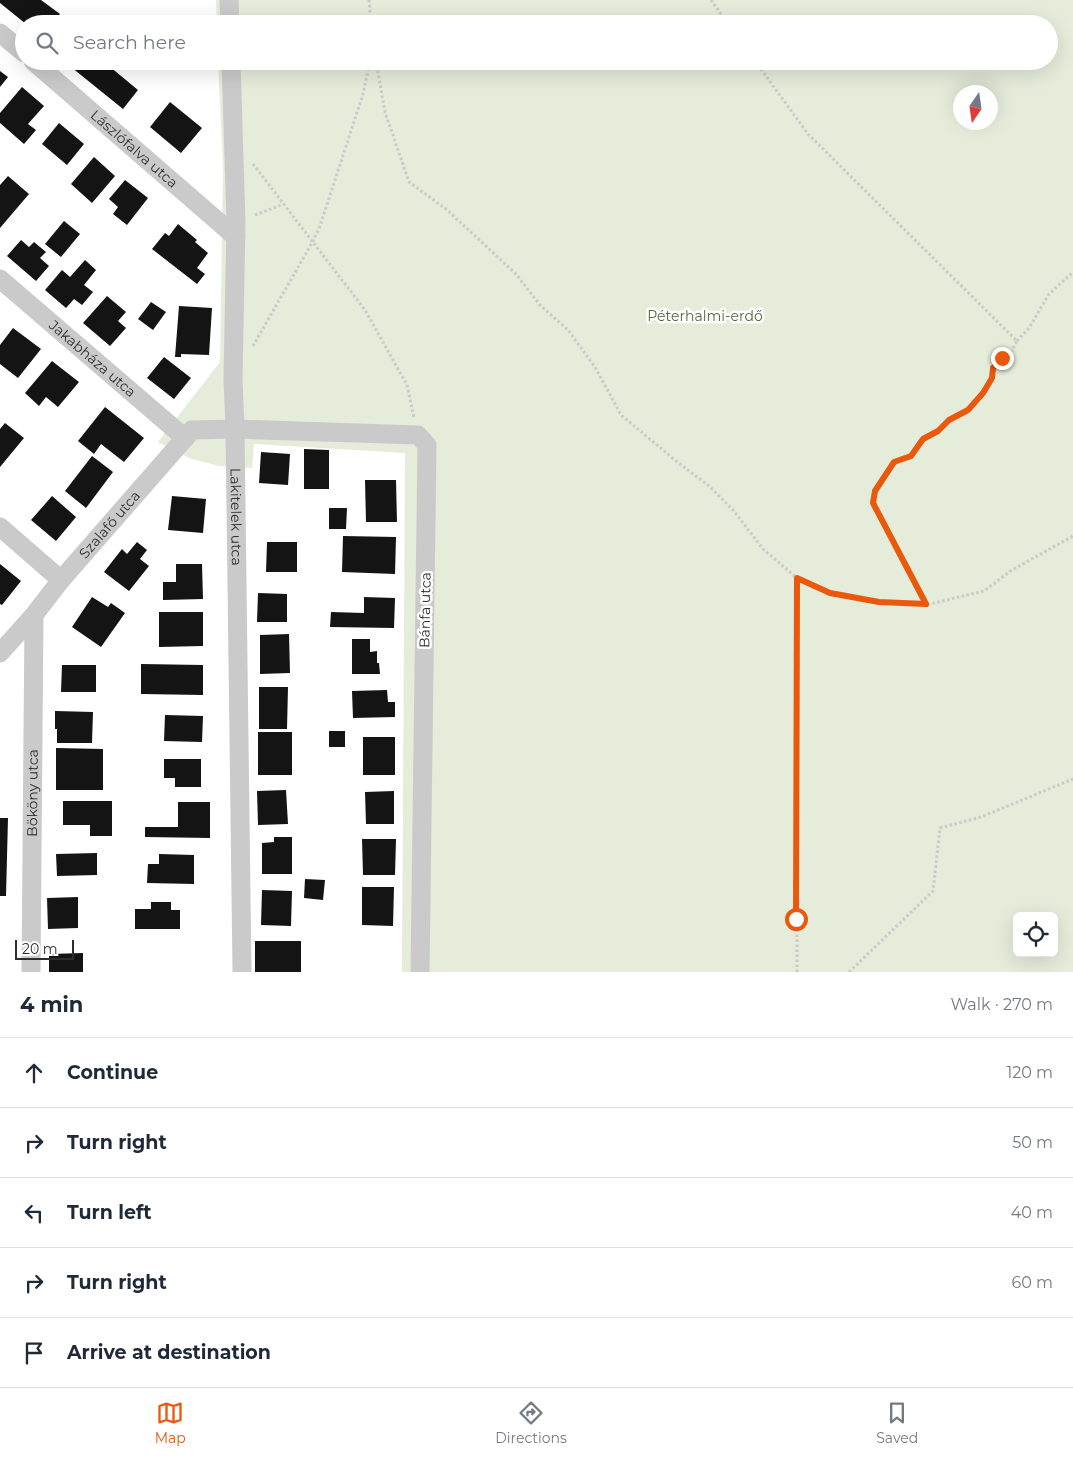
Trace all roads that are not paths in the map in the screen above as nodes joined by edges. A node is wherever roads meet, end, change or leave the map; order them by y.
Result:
1 (230, 0) edge
2 (230, 15) edge
3 (0, 33) edge
4 (15, 46) edge
5 (44, 70) edge
6 (231, 70) edge
7 (236, 230) junction
8 (0, 280) edge
9 (235, 429) junction
10 (185, 438) junction
11 (0, 527) edge
12 (61, 580) junction
13 (34, 615) junction
14 (0, 653) edge
15 (31, 972) edge
16 (242, 972) edge
17 (420, 972) edge

1 - 2 street
3 - 4 street
5 - 7 street, Lászlófalva utca
6 - 7 street, Lakitelek utca
7 - 9 street, Lakitelek utca
8 - 10 street, Jakabháza utca
9 - 10 street, Szalafő utca
9 - 16 street, Lakitelek utca
9 - 17 street, Bánfa utca
10 - 12 street, Szalafő utca
11 - 12 street
12 - 13 street, Szalafő utca
13 - 14 street, Szalafő utca
13 - 15 street, Bököny utca

